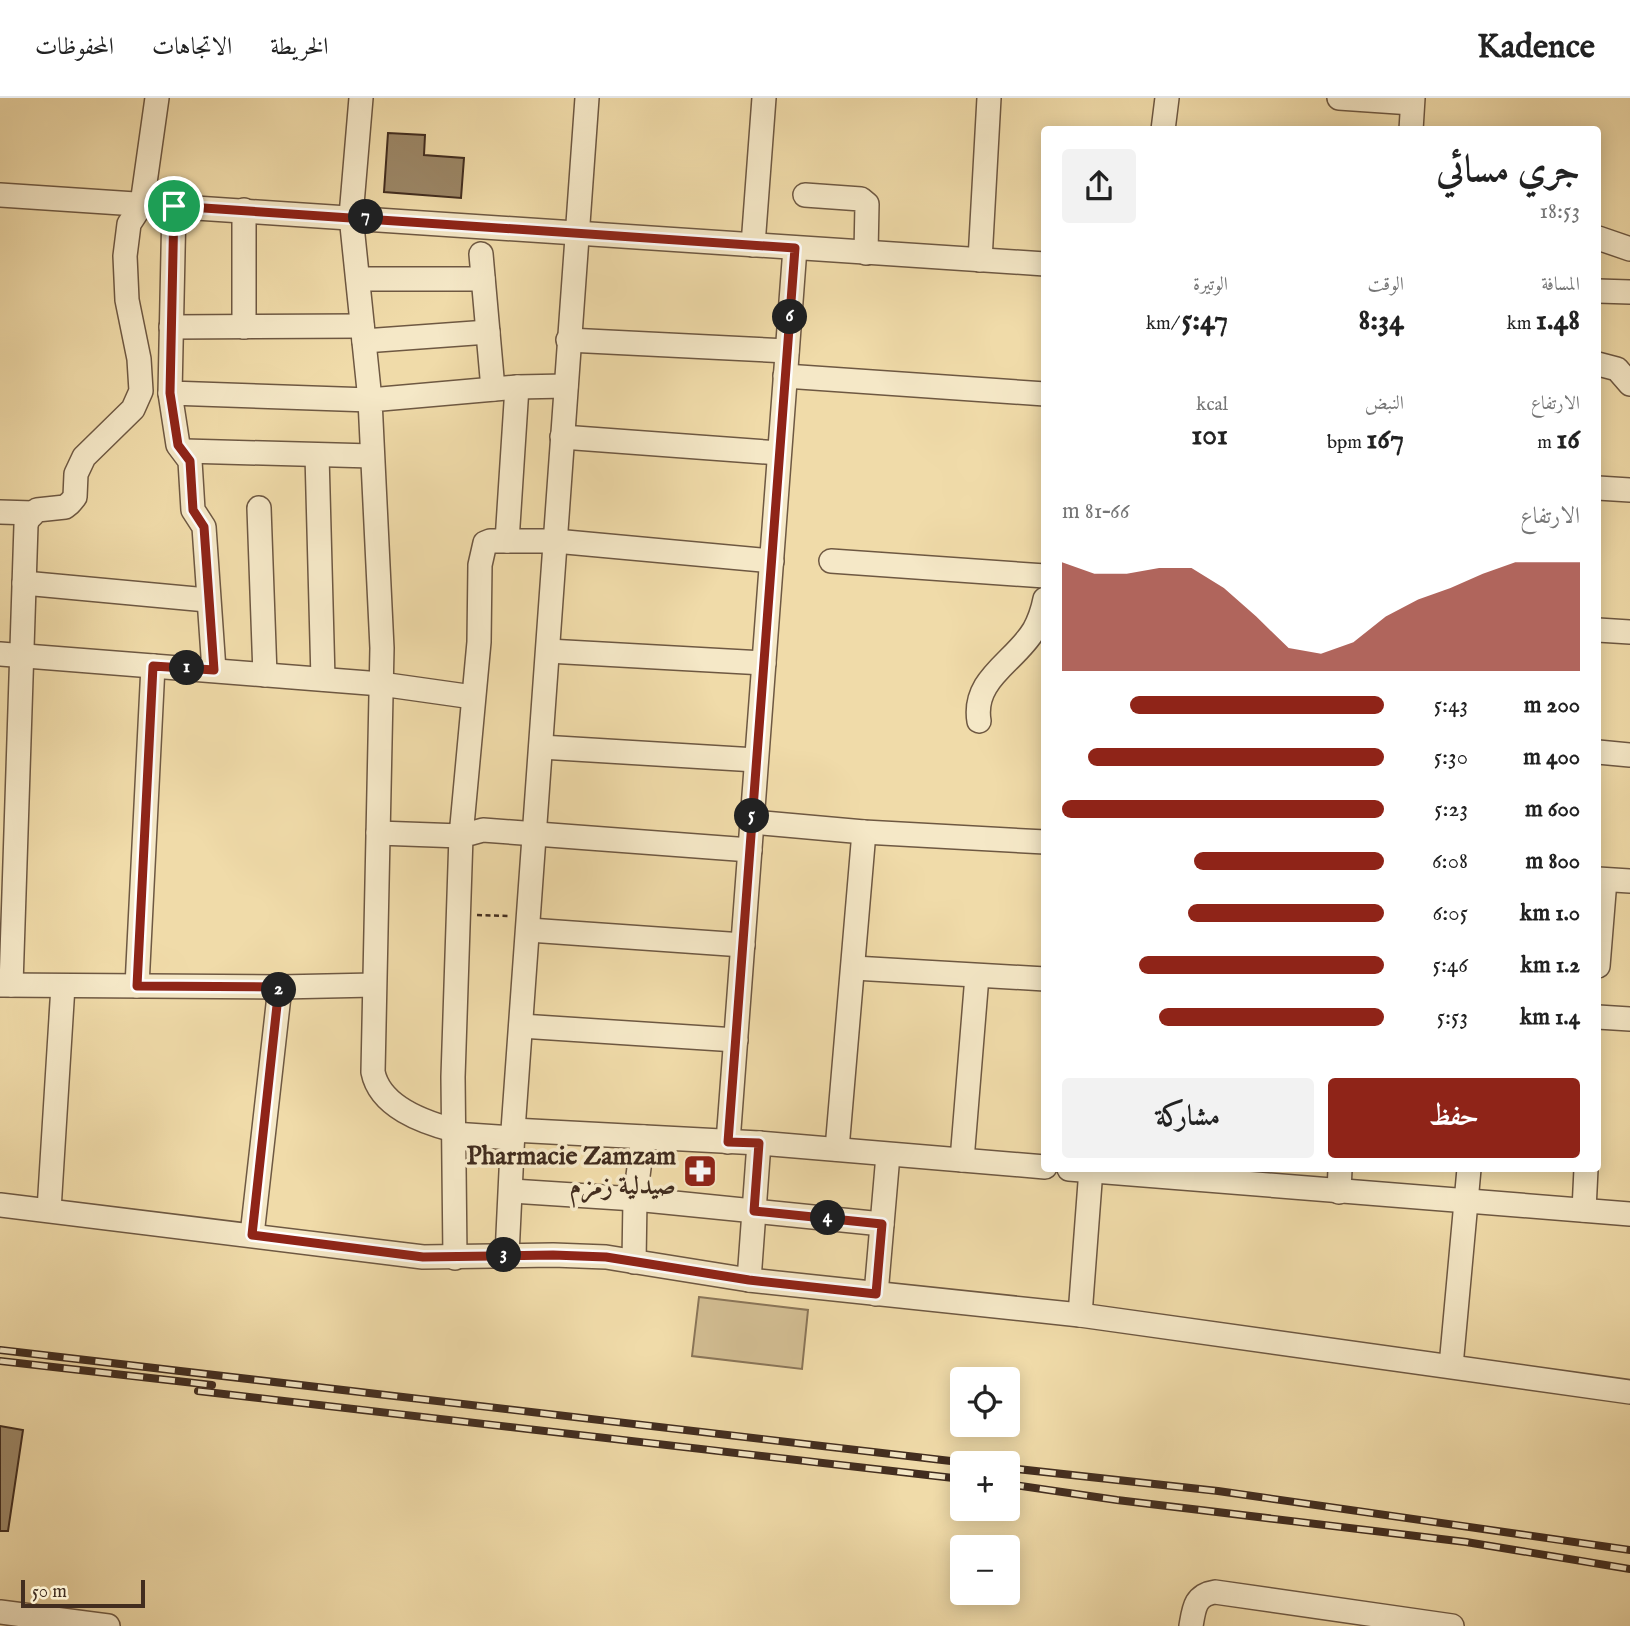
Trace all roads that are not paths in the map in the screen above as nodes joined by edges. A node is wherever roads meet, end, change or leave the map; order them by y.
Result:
1 (157, 98) edge
2 (361, 98) edge
3 (587, 98) edge
4 (764, 98) edge
5 (989, 98) edge
6 (1167, 98) edge
7 (1339, 98) edge
8 (1413, 101) edge
9 (1164, 126) edge
10 (1411, 126) edge
11 (0, 195) edge
12 (805, 195) dead end
13 (142, 204) junction
14 (174, 206) junction
15 (244, 210) junction
16 (351, 216) junction
17 (576, 234) junction
18 (1601, 239) edge
19 (753, 245) junction
20 (795, 248) junction
21 (1630, 249) edge
22 (866, 253) junction
23 (481, 254) dead end
24 (979, 260) junction
25 (1041, 264) edge
26 (358, 279) junction
27 (483, 279) junction
28 (1601, 291) edge
29 (1630, 292) edge
30 (172, 327) junction
31 (244, 327) junction
32 (488, 332) junction
33 (363, 333) junction
34 (569, 340) junction
35 (787, 351) junction
36 (1601, 365) edge
37 (785, 376) junction
38 (1630, 384) edge
39 (566, 386) junction
40 (517, 387) junction
41 (493, 389) junction
42 (170, 393) junction
43 (1041, 394) edge
44 (370, 400) junction
45 (562, 437) junction
46 (185, 451) junction
47 (779, 453) junction
48 (317, 454) junction
49 (372, 456) junction
50 (1601, 488) edge
51 (1630, 489) edge
52 (259, 508) dead end
53 (0, 512) edge
54 (33, 513) junction
55 (507, 541) junction
56 (555, 541) junction
57 (772, 561) junction
58 (831, 561) dead end
59 (1041, 576) edge
60 (24, 583) junction
61 (207, 600) junction
62 (1041, 611) edge
63 (1601, 630) edge
64 (1630, 632) edge
65 (548, 651) junction
66 (11, 654) edge
67 (764, 663) junction
68 (153, 666) junction
69 (214, 670) junction
70 (265, 675) junction
71 (323, 679) junction
72 (381, 684) junction
73 (473, 697) junction
74 (979, 721) dead end
75 (541, 747) junction
76 (1601, 752) edge
77 (1630, 755) edge
78 (757, 760) junction
79 (752, 822) junction
80 (378, 832) junction
81 (864, 832) junction
82 (535, 835) junction
83 (461, 836) junction
84 (1041, 842) edge
85 (750, 850) junction
86 (1601, 879) edge
87 (1630, 881) edge
88 (529, 924) junction
89 (743, 945) junction
90 (854, 968) junction
91 (977, 976) junction
92 (1041, 979) edge
93 (6, 985) edge
94 (374, 985) junction
95 (63, 986) junction
96 (137, 986) junction
97 (279, 987) junction
98 (1601, 1017) edge
99 (1630, 1019) edge
100 (521, 1026) junction
101 (736, 1040) junction
102 (453, 1132) junction
103 (513, 1134) junction
104 (643, 1137) junction
105 (728, 1142) junction
106 (759, 1143) junction
107 (838, 1149) junction
108 (888, 1156) junction
109 (962, 1160) junction
110 (1041, 1167) edge
111 (1084, 1172) edge
112 (1137, 1172) edge
113 (1469, 1172) edge
114 (1586, 1172) edge
115 (1217, 1175) edge
116 (1340, 1180) edge
117 (512, 1191) junction
118 (635, 1199) junction
119 (1466, 1200) junction
120 (0, 1205) edge
121 (50, 1210) junction
122 (1584, 1210) junction
123 (754, 1211) junction
124 (1630, 1214) edge
125 (882, 1224) junction
126 (252, 1235) junction
127 (507, 1255) junction
128 (455, 1258) junction
129 (634, 1262) junction
130 (749, 1280) junction
131 (876, 1294) junction
132 (1080, 1315) junction
133 (1451, 1366) junction
134 (1630, 1392) edge
135 (0, 1612) edge
136 (108, 1626) edge
137 (1191, 1626) edge
138 (1452, 1626) edge

1 - 13 street
2 - 16 street
3 - 17 street
4 - 19 street
5 - 24 street
6 - 9 street
7 - 8 street
8 - 10 street
11 - 13 street
12 - 22 street
13 - 14 street
13 - 54 street
14 - 15 street
14 - 30 street
15 - 16 street
15 - 31 street
16 - 17 street
16 - 26 street
17 - 19 street
17 - 34 street
18 - 21 street
19 - 20 street
20 - 22 street
20 - 35 street
22 - 24 street
23 - 27 street
24 - 25 street
26 - 27 street
26 - 33 street
27 - 32 street
28 - 29 street
30 - 31 street
30 - 42 street
31 - 33 street
32 - 33 street
32 - 41 street
33 - 44 street
34 - 35 street
34 - 39 street
35 - 37 street
36 - 38 street
37 - 43 street
37 - 47 street
39 - 40 street
39 - 45 street
40 - 41 street
40 - 55 street
41 - 44 street
42 - 44 street
42 - 46 street
44 - 49 street
45 - 47 street
45 - 56 street
46 - 48 street
46 - 61 street
47 - 57 street
48 - 49 street
48 - 71 street
49 - 72 street
50 - 51 street
52 - 70 street
53 - 54 street
54 - 60 street
55 - 56 street
55 - 73 street
56 - 57 street
56 - 65 street
57 - 67 street
58 - 59 street
60 - 61 street
60 - 66 street
61 - 69 street
62 - 74 street
63 - 64 street
65 - 67 street
65 - 75 street
66 - 68 street
66 - 93 street
67 - 78 street
68 - 69 street
68 - 96 street
69 - 70 street
70 - 71 street
71 - 72 street
72 - 73 street
72 - 80 street
73 - 83 street
75 - 78 street
75 - 82 street
76 - 77 street
78 - 79 street
79 - 81 street
79 - 85 street
80 - 83 street
80 - 94 street
81 - 84 street
81 - 90 street
82 - 83 street
82 - 85 street
82 - 88 street
83 - 102 street
85 - 89 street
86 - 87 street
88 - 89 street
88 - 100 street
89 - 101 street
90 - 91 street
90 - 107 street
91 - 92 street
91 - 109 street
93 - 95 street
94 - 97 street
94 - 102 street
95 - 96 street
95 - 121 street
96 - 97 street
97 - 126 street
98 - 99 street
100 - 101 street
100 - 103 street
101 - 105 street
102 - 103 street
102 - 128 street
103 - 104 street
103 - 117 street
104 - 105 street
104 - 118 street
105 - 106 street
106 - 107 street
106 - 123 street
107 - 108 street
108 - 109 street
108 - 125 street
109 - 110 street
111 - 132 street
112 - 115 street
113 - 119 street
114 - 122 street
115 - 116 street
116 - 119 street
117 - 118 street
117 - 127 street
118 - 123 street
118 - 129 street
119 - 122 street
119 - 133 street
120 - 121 street
121 - 126 street
122 - 124 street
123 - 125 street
123 - 130 street
125 - 131 street
126 - 128 street
127 - 128 street
127 - 129 street
129 - 130 street
130 - 131 street
131 - 132 street
132 - 133 street
133 - 134 street
135 - 136 street
137 - 138 street

